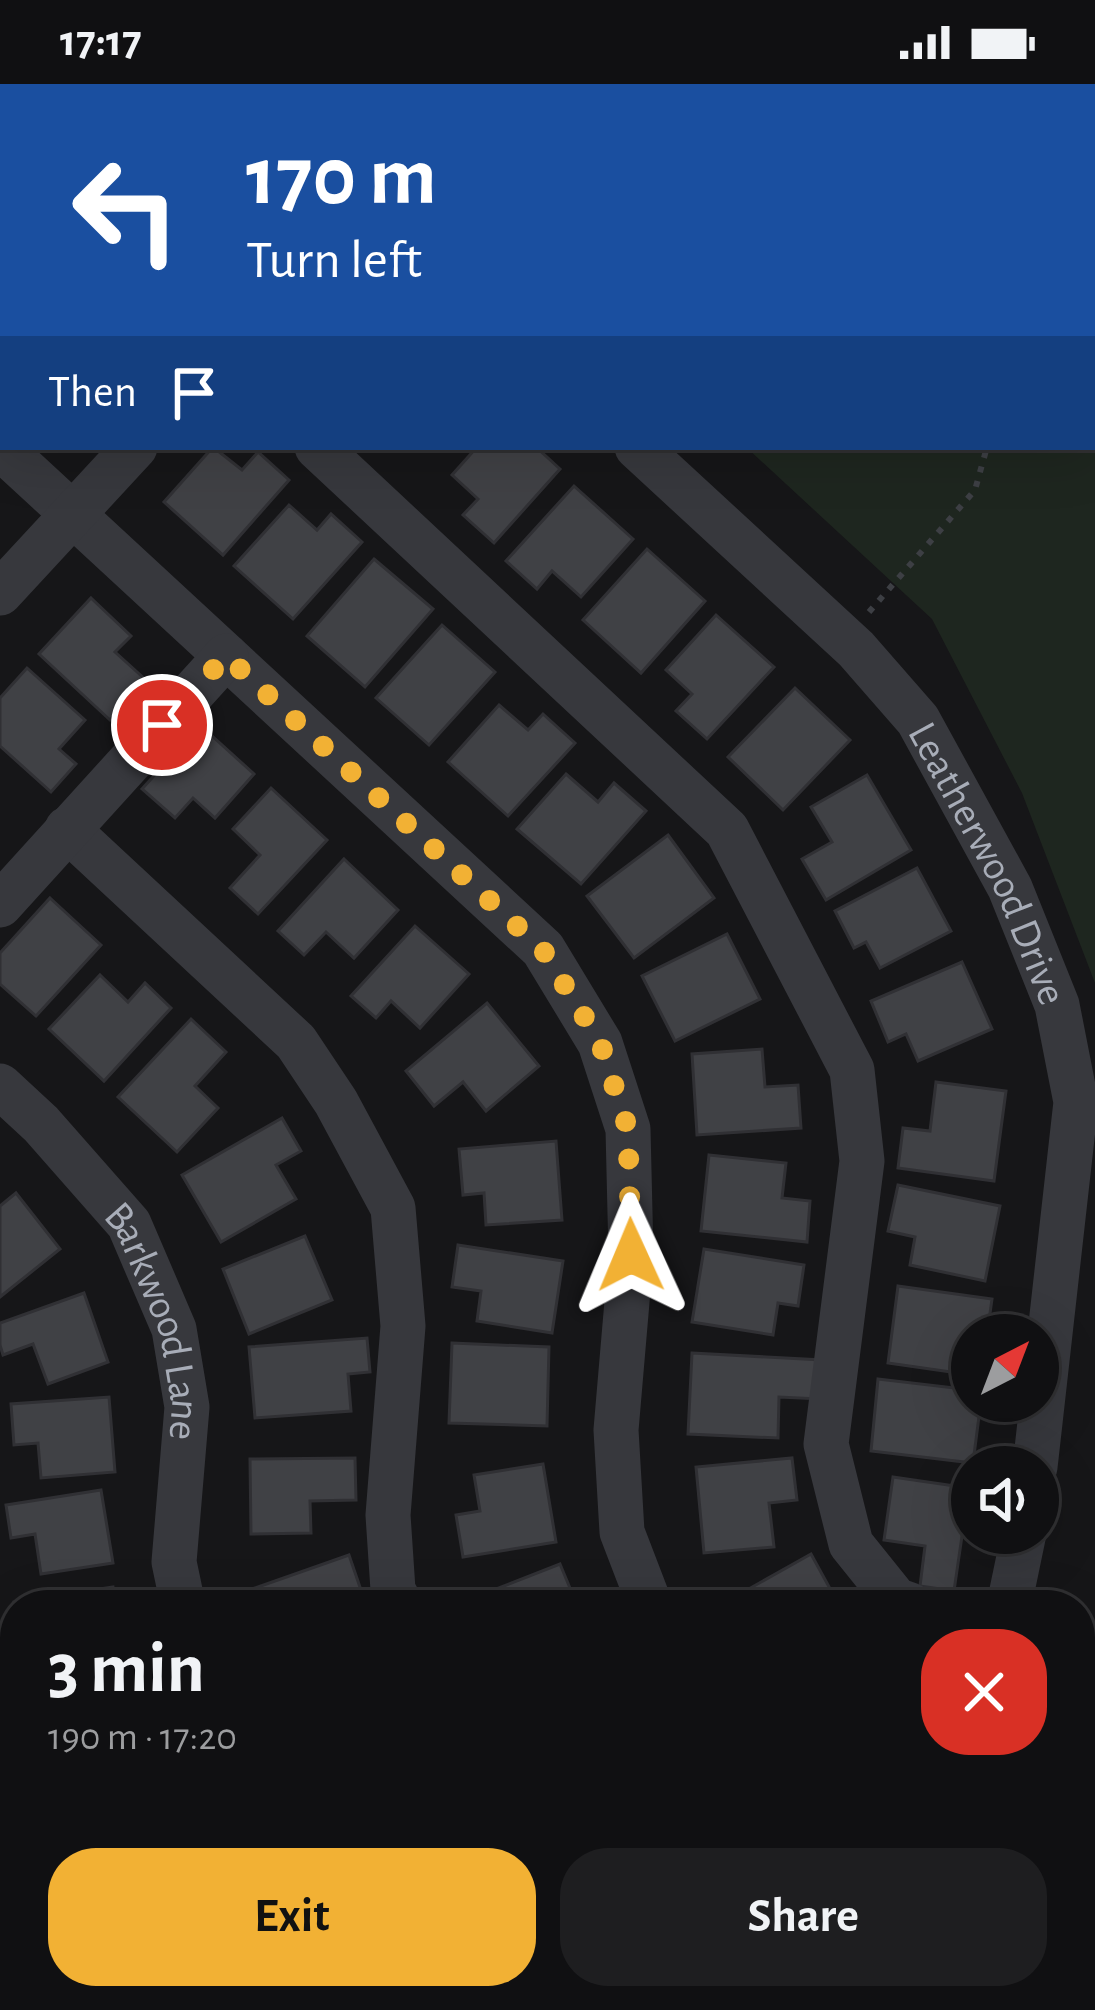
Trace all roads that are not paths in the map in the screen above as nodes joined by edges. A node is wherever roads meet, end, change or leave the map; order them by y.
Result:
1 (3, 450) edge
2 (132, 450) edge
3 (320, 450) edge
4 (640, 450) edge
5 (73, 515) junction
6 (0, 593) edge
7 (226, 656) junction
8 (67, 830) junction
9 (0, 905) edge
10 (0, 1086) edge
11 (1037, 1446) edge
12 (1020, 1554) edge
13 (180, 1590) edge
14 (393, 1590) edge
15 (644, 1590) edge
16 (888, 1590) edge
17 (1012, 1590) edge

1 - 5 street
2 - 5 street
3 - 16 street
4 - 11 street, Leatherwood Drive
5 - 6 street
5 - 7 street
7 - 8 street
7 - 15 street
8 - 9 street
8 - 14 street
10 - 13 street, Barkwood Lane
12 - 17 street

